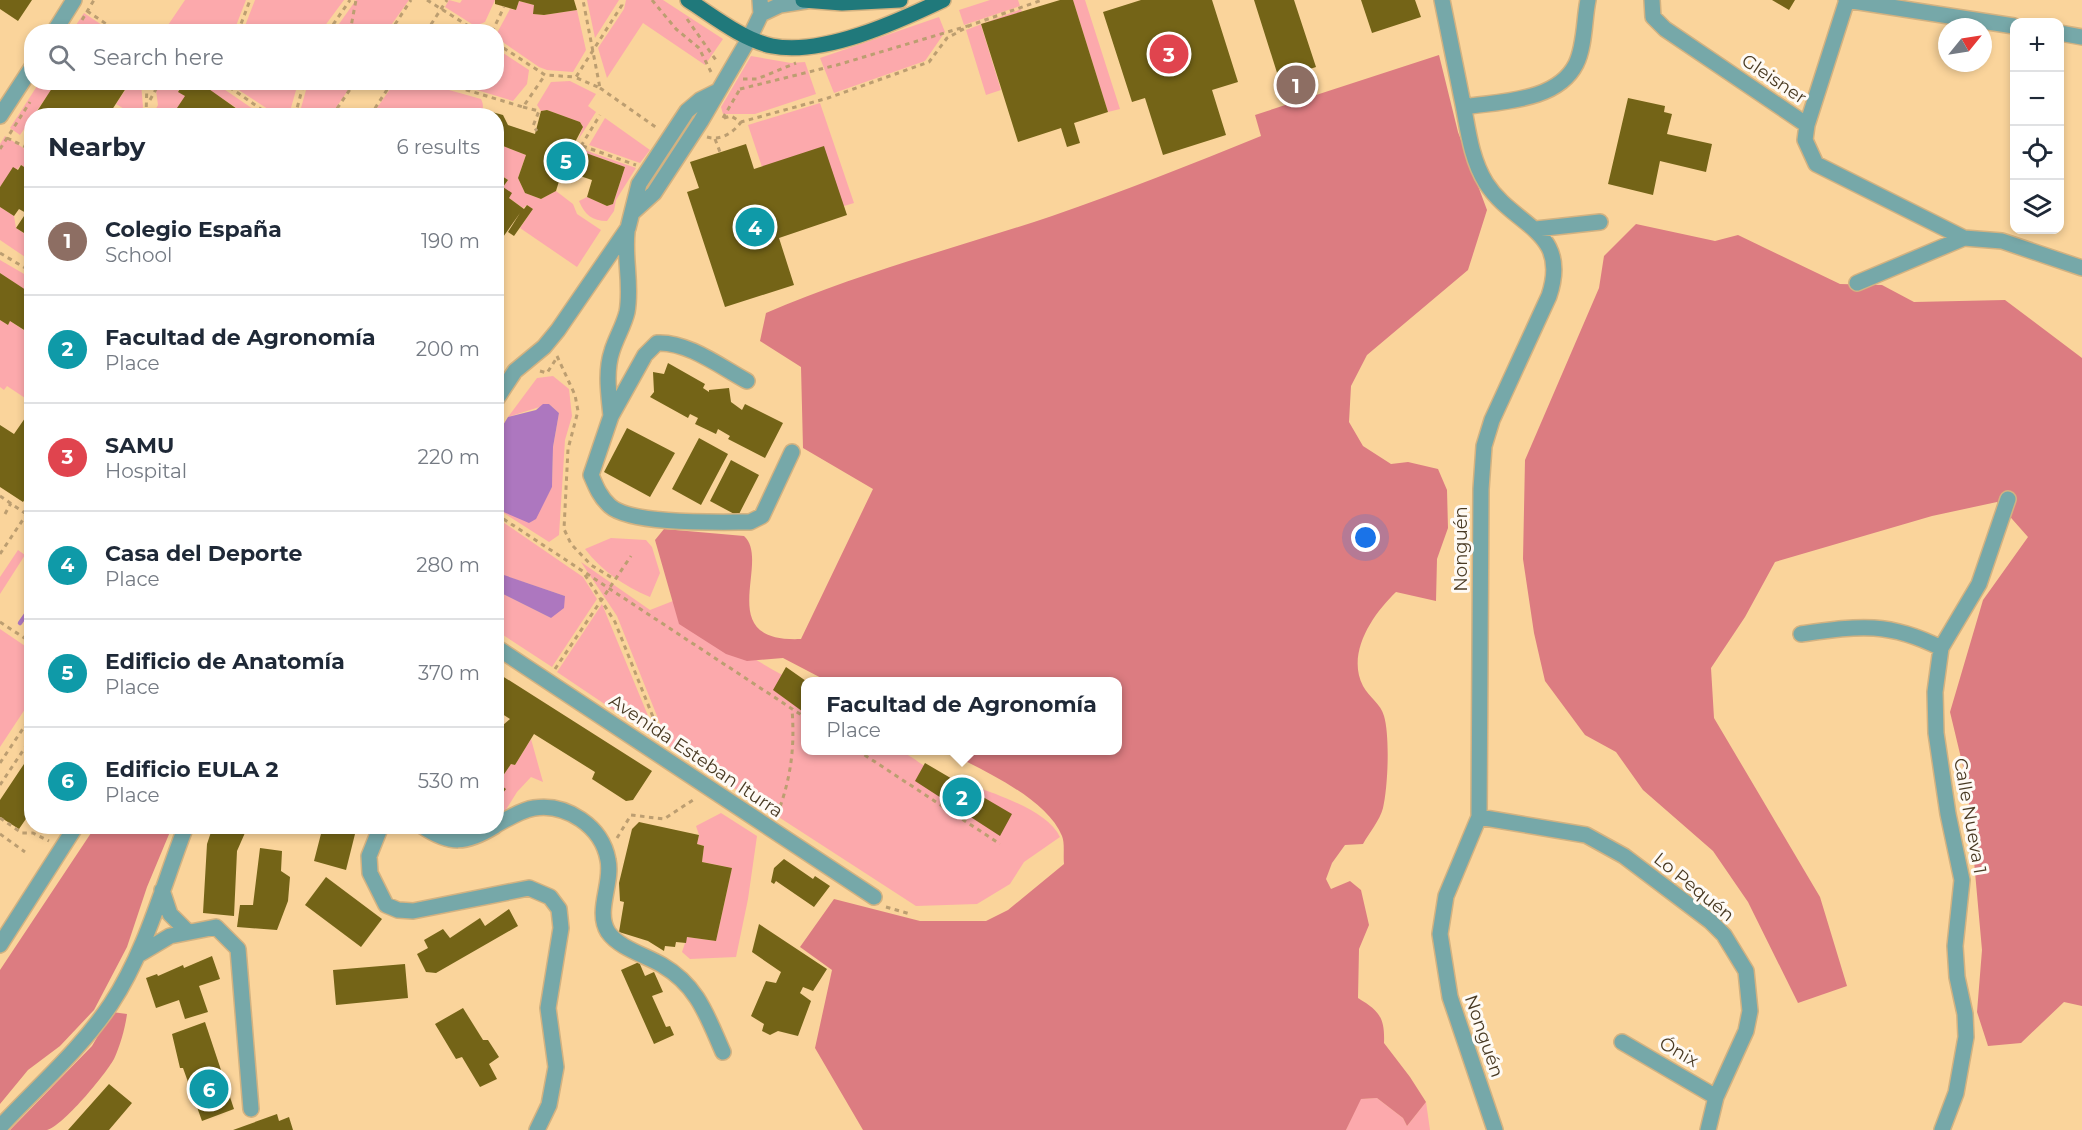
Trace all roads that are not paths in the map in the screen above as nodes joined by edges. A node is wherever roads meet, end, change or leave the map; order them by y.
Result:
1 (74, 0) edge
2 (688, 0) edge
3 (804, 0) edge
4 (900, 0) edge
5 (943, 0) edge
6 (1442, 0) edge
7 (1588, 0) edge
8 (1652, 0) edge
9 (1847, 0) edge
10 (872, 1) edge
11 (760, 7) edge
12 (59, 24) edge
13 (2010, 25) edge
14 (2064, 34) edge
15 (750, 37) junction
16 (2082, 37) edge
17 (24, 78) edge
18 (716, 92) junction
19 (1464, 107) junction
20 (0, 116) edge
21 (1807, 125) junction
22 (633, 212) junction
23 (1600, 222) dead end
24 (627, 228) junction
25 (1536, 229) junction
26 (1964, 238) junction
27 (2082, 268) edge
28 (1857, 283) dead end
29 (747, 381) dead end
30 (504, 388) edge
31 (611, 416) junction
32 (792, 452) dead end
33 (2008, 499) dead end
34 (1801, 634) dead end
35 (1941, 648) junction
36 (504, 652) edge
37 (1479, 817) junction
38 (504, 822) edge
39 (71, 834) edge
40 (183, 834) edge
41 (378, 834) edge
42 (434, 834) edge
43 (482, 834) edge
44 (162, 890) junction
45 (873, 897) dead end
46 (188, 932) junction
47 (0, 945) edge
48 (138, 955) junction
49 (1622, 1042) dead end
50 (723, 1052) dead end
51 (1716, 1097) junction
52 (251, 1109) dead end
53 (0, 1126) edge
54 (537, 1130) edge
55 (1496, 1130) edge
56 (1708, 1130) edge
57 (1942, 1130) edge

1 - 12 street
2 - 15 main road
3 - 10 main road
3 - 11 street
4 - 10 main road
5 - 15 main road
6 - 19 street, Nonguén
7 - 19 street
8 - 21 street, Gleisner
9 - 13 street
9 - 21 street
11 - 15 street
14 - 16 street
15 - 18 street
17 - 20 street
18 - 22 street
18 - 22 street
19 - 25 street, Nonguén
21 - 26 street, Gleisner
22 - 24 street
23 - 25 street
24 - 30 street
24 - 31 street
25 - 37 street, Nonguén
26 - 27 street, Gleisner
26 - 28 street, Gleisner
29 - 31 street
31 - 32 street
33 - 35 street, Calle Nueva 1
34 - 35 street
35 - 57 street, Calle Nueva 1
36 - 45 street, Avenida Esteban Iturra
37 - 51 street, Lo Pequén
37 - 55 street, Nonguén
38 - 50 street
39 - 47 street
40 - 44 street
41 - 54 street
42 - 43 street
44 - 46 street
44 - 48 street
46 - 48 street
46 - 52 street
48 - 53 street
49 - 51 street, Ónix
51 - 56 street, Lo Pequén

